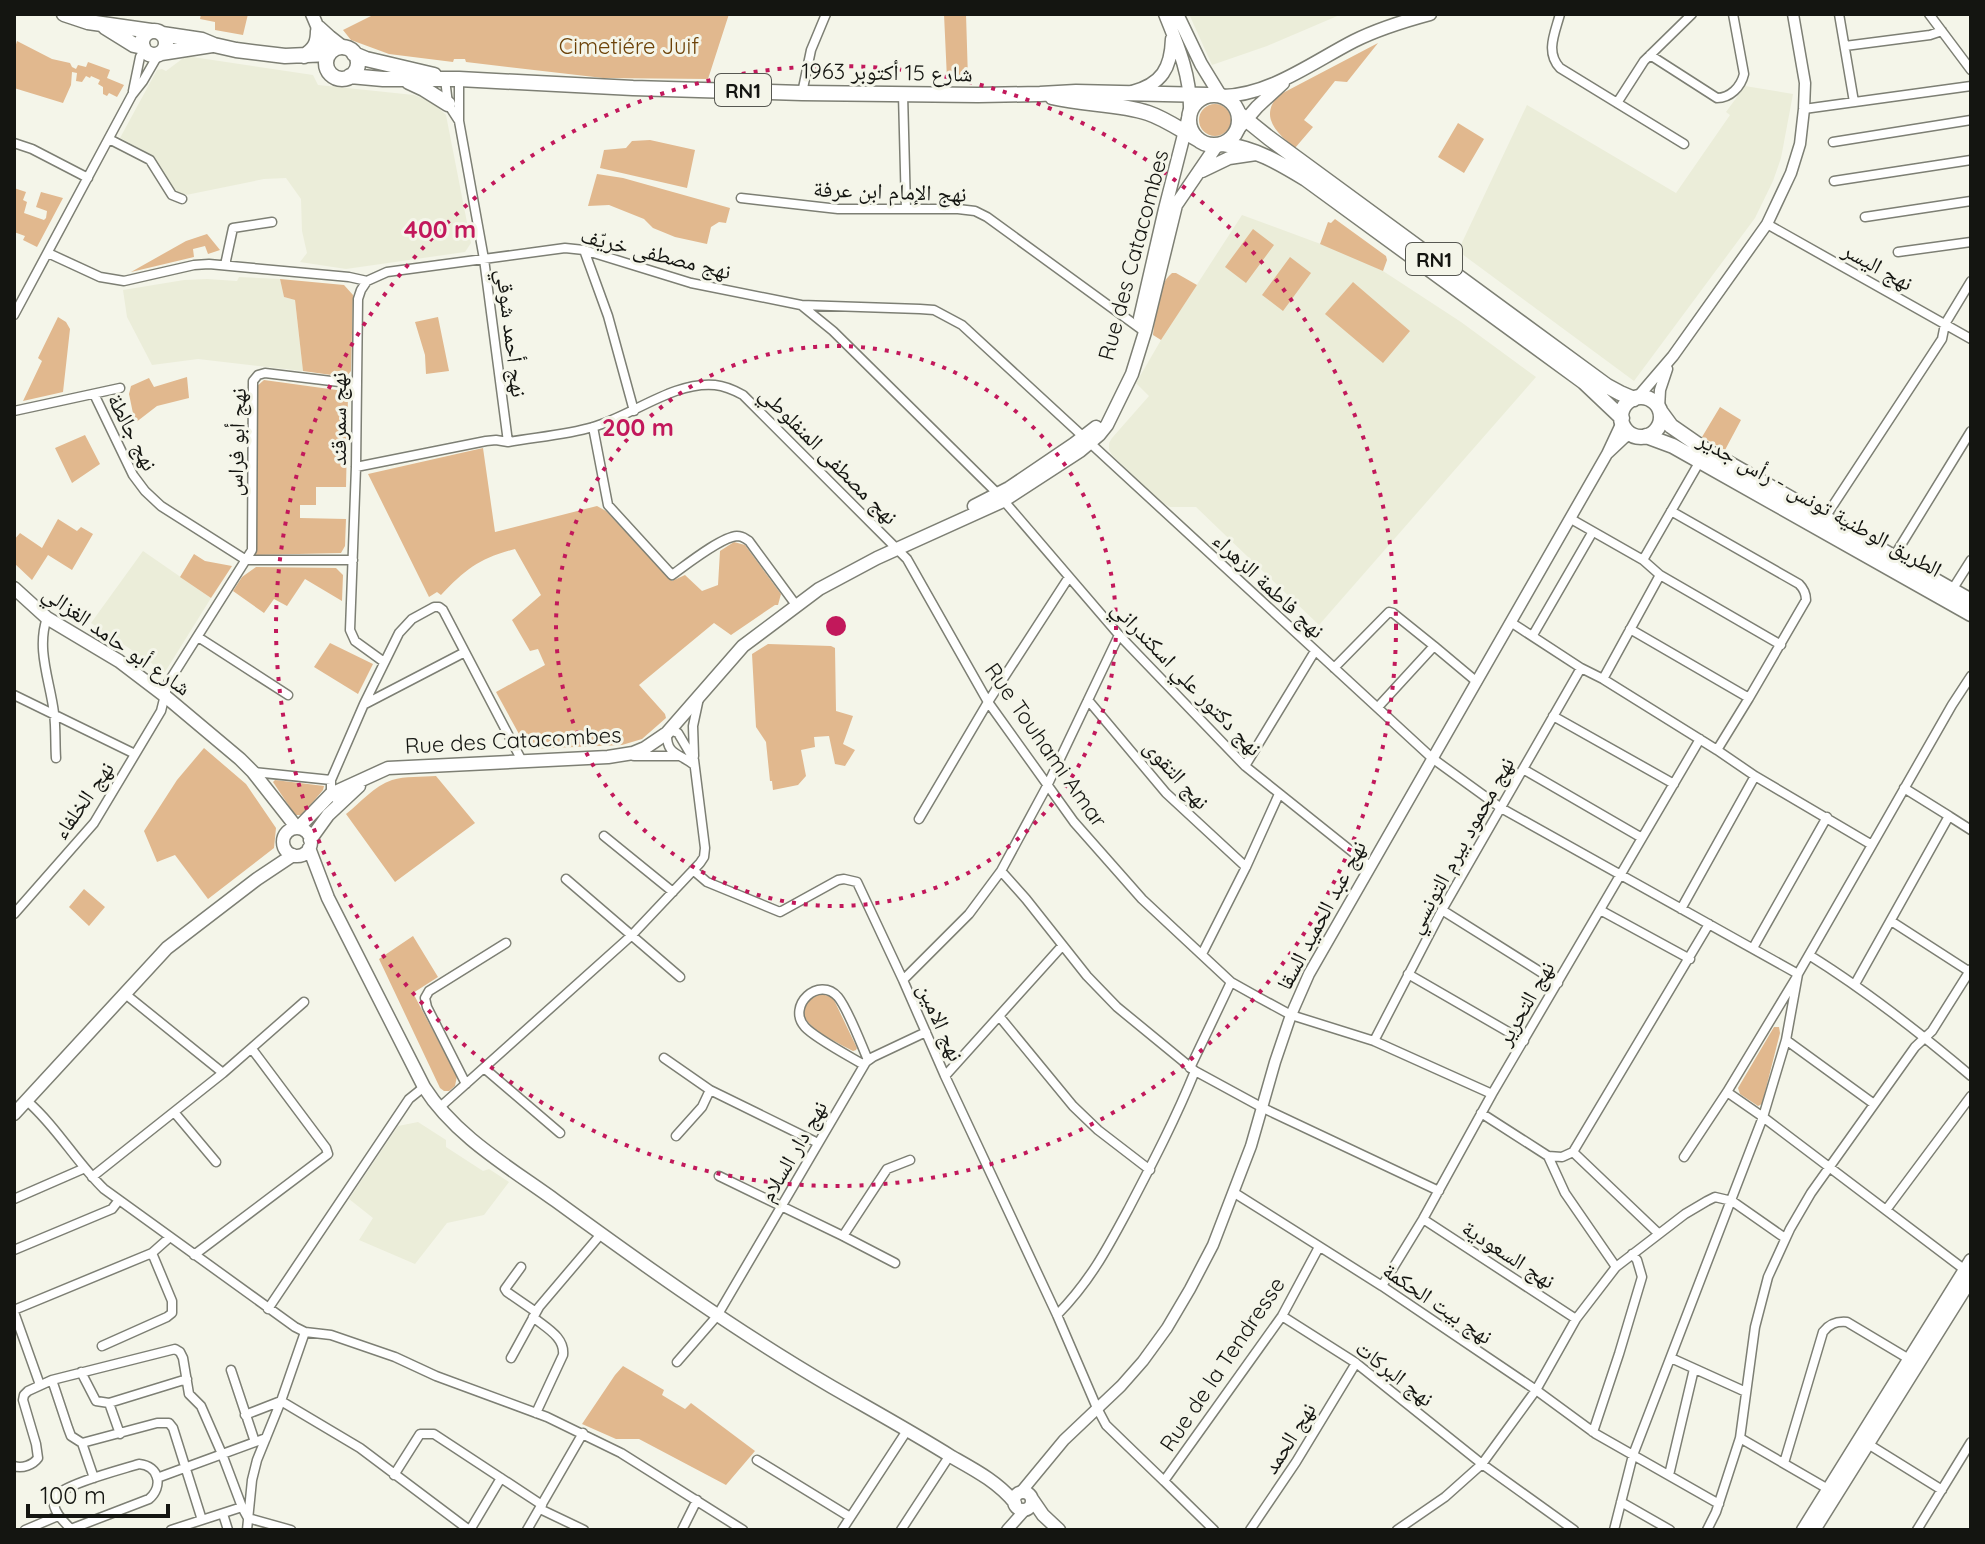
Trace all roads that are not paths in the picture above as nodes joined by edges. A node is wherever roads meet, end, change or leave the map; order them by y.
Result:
1 (64, 14) edge
2 (826, 14) edge
3 (1165, 14) edge
4 (1177, 14) edge
5 (1430, 14) edge
6 (1560, 14) edge
7 (1692, 14) edge
8 (1702, 14) edge
9 (1733, 14) edge
10 (1793, 14) edge
11 (1839, 14) edge
12 (1929, 14) edge
13 (91, 20) edge
14 (315, 23) edge
15 (1172, 31) junction
16 (1942, 31) junction
17 (157, 32) junction
18 (214, 45) junction
19 (1845, 46) junction
20 (151, 51) junction
21 (349, 51) junction
22 (329, 54) junction
23 (1650, 55) junction
24 (285, 56) junction
25 (303, 56) junction
26 (1966, 58) edge
27 (1971, 70) edge
28 (331, 74) junction
29 (1293, 75) junction
30 (350, 76) junction
31 (452, 79) junction
32 (405, 80) junction
33 (1971, 86) edge
34 (802, 93) junction
35 (903, 94) junction
36 (1040, 94) junction
37 (1124, 94) junction
38 (132, 95) junction
39 (1191, 95) junction
40 (1217, 95) junction
41 (1854, 102) junction
42 (1617, 103) junction
43 (448, 104) junction
44 (1804, 109) junction
45 (1240, 120) junction
46 (1971, 120) edge
47 (459, 121) junction
48 (1191, 126) junction
49 (109, 139) junction
50 (1833, 142) dead end
51 (14, 143) edge
52 (1684, 144) dead end
53 (1220, 145) junction
54 (1263, 154) junction
55 (1971, 160) edge
56 (1199, 173) junction
57 (88, 178) junction
58 (1834, 181) dead end
59 (741, 198) dead end
60 (182, 199) dead end
61 (1971, 201) edge
62 (906, 209) junction
63 (1865, 217) dead end
64 (272, 222) dead end
65 (1767, 224) junction
66 (1971, 242) edge
67 (584, 250) junction
68 (1898, 252) dead end
69 (48, 253) junction
70 (484, 259) junction
71 (225, 265) junction
72 (367, 281) junction
73 (1971, 281) edge
74 (801, 305) junction
75 (14, 315) edge
76 (1945, 324) junction
77 (1141, 330) junction
78 (1971, 339) edge
79 (1673, 356) junction
80 (356, 384) junction
81 (120, 388) dead end
82 (94, 394) junction
83 (1636, 398) junction
84 (1660, 410) junction
85 (14, 411) edge
86 (634, 411) junction
87 (593, 427) junction
88 (1630, 427) junction
89 (1971, 431) edge
90 (1087, 440) junction
91 (508, 442) junction
92 (1700, 461) junction
93 (356, 467) junction
94 (1001, 497) junction
95 (1671, 511) junction
96 (1571, 519) junction
97 (1824, 519) junction
98 (1592, 533) junction
99 (896, 547) junction
100 (1893, 558) junction
101 (246, 560) junction
102 (353, 560) junction
103 (1643, 560) junction
104 (1971, 560) edge
105 (1660, 575) junction
106 (1069, 577) junction
107 (1956, 584) junction
108 (1971, 584) edge
109 (14, 588) edge
110 (1971, 601) edge
111 (796, 605) junction
112 (1971, 614) edge
113 (47, 618) junction
114 (1512, 623) junction
115 (1630, 629) junction
116 (1119, 635) junction
117 (1533, 635) junction
118 (198, 637) junction
119 (1781, 645) junction
120 (1434, 646) junction
121 (1315, 651) junction
122 (465, 652) junction
123 (384, 662) junction
124 (1334, 668) junction
125 (1581, 668) junction
126 (1971, 676) edge
127 (1603, 679) junction
128 (1477, 682) junction
129 (14, 695) edge
130 (288, 695) dead end
131 (165, 696) junction
132 (699, 698) junction
133 (1749, 698) junction
134 (1088, 700) junction
135 (988, 702) junction
136 (364, 704) junction
137 (1378, 707) junction
138 (54, 714) junction
139 (1553, 716) junction
140 (669, 732) junction
141 (1700, 739) junction
142 (1717, 750) junction
143 (135, 754) junction
144 (621, 756) junction
145 (679, 756) junction
146 (56, 758) dead end
147 (1432, 758) junction
148 (522, 761) junction
149 (694, 763) junction
150 (1245, 766) junction
151 (1523, 769) junction
152 (253, 772) junction
153 (1755, 776) junction
154 (331, 780) junction
155 (1674, 784) junction
156 (1047, 786) junction
157 (1904, 788) junction
158 (1279, 794) junction
159 (336, 799) junction
160 (1501, 808) junction
161 (1949, 816) junction
162 (1827, 817) junction
163 (919, 819) dead end
164 (1971, 830) edge
165 (291, 833) junction
166 (604, 836) dead end
167 (1642, 838) junction
168 (1872, 845) junction
169 (302, 850) junction
170 (1370, 866) junction
171 (1246, 867) junction
172 (693, 870) junction
173 (1001, 871) junction
174 (1620, 875) junction
175 (257, 879) junction
176 (566, 879) dead end
177 (673, 892) junction
178 (1681, 909) junction
179 (1442, 910) junction
180 (1600, 910) junction
181 (14, 914) edge
182 (1891, 921) junction
183 (1709, 924) junction
184 (632, 935) junction
185 (506, 943) dead end
186 (1062, 946) junction
187 (1753, 948) junction
188 (1202, 954) junction
189 (1809, 955) junction
190 (1690, 959) junction
191 (1970, 970) edge
192 (1408, 974) junction
193 (1798, 974) junction
194 (680, 977) dead end
195 (903, 980) junction
196 (1231, 982) junction
197 (1558, 983) junction
198 (1855, 984) junction
199 (124, 993) junction
200 (304, 1002) dead end
201 (1291, 1015) junction
202 (999, 1016) junction
203 (926, 1032) junction
204 (1926, 1037) junction
205 (1786, 1040) junction
206 (1374, 1041) junction
207 (1524, 1041) junction
208 (252, 1049) junction
209 (664, 1058) dead end
210 (866, 1062) junction
211 (484, 1068) junction
212 (1193, 1069) junction
213 (223, 1073) junction
214 (945, 1076) junction
215 (1971, 1076) edge
216 (466, 1084) junction
217 (424, 1087) junction
218 (710, 1090) junction
219 (1727, 1092) junction
220 (1492, 1094) junction
221 (1971, 1096) edge
222 (27, 1101) junction
223 (1874, 1104) junction
224 (439, 1108) junction
225 (1263, 1108) junction
226 (174, 1112) junction
227 (1481, 1113) junction
228 (14, 1114) edge
229 (1763, 1117) junction
230 (560, 1133) dead end
231 (676, 1136) dead end
232 (818, 1143) junction
233 (1573, 1152) junction
234 (1548, 1156) junction
235 (1684, 1157) dead end
236 (910, 1160) dead end
237 (216, 1162) dead end
238 (85, 1168) junction
239 (1830, 1168) junction
240 (1150, 1170) junction
241 (719, 1176) dead end
242 (92, 1177) junction
243 (1439, 1191) junction
244 (1233, 1192) junction
245 (14, 1199) edge
246 (119, 1200) junction
247 (1732, 1201) junction
248 (782, 1207) junction
249 (1886, 1210) junction
250 (1423, 1219) junction
251 (601, 1234) junction
252 (1659, 1234) junction
253 (843, 1236) junction
254 (170, 1237) junction
255 (1785, 1238) junction
256 (1319, 1247) junction
257 (14, 1250) edge
258 (152, 1253) junction
259 (1632, 1254) junction
260 (194, 1255) junction
261 (895, 1263) dead end
262 (521, 1267) dead end
263 (1616, 1267) junction
264 (1969, 1270) edge
265 (1382, 1286) junction
266 (268, 1309) junction
267 (14, 1311) edge
268 (535, 1314) junction
269 (1057, 1315) junction
270 (717, 1316) junction
271 (1282, 1316) junction
272 (1576, 1319) junction
273 (305, 1332) junction
274 (102, 1346) dead end
275 (511, 1358) dead end
276 (1671, 1358) junction
277 (1909, 1359) junction
278 (677, 1362) dead end
279 (1356, 1363) junction
280 (1694, 1369) junction
281 (231, 1370) dead end
282 (81, 1372) junction
283 (187, 1379) junction
284 (52, 1380) junction
285 (40, 1385) junction
286 (1536, 1390) junction
287 (1746, 1392) junction
288 (281, 1401) junction
289 (109, 1403) junction
290 (1097, 1408) junction
291 (536, 1413) junction
292 (245, 1415) junction
293 (908, 1429) junction
294 (1593, 1432) junction
295 (583, 1433) junction
296 (120, 1434) junction
297 (266, 1438) junction
298 (1740, 1438) junction
299 (255, 1442) junction
300 (1971, 1442) edge
301 (82, 1443) junction
302 (1868, 1444) junction
303 (222, 1454) junction
304 (950, 1455) junction
305 (1633, 1455) junction
306 (757, 1460) dead end
307 (1784, 1463) junction
308 (1482, 1464) junction
309 (14, 1466) edge
310 (186, 1467) junction
311 (394, 1475) junction
312 (1669, 1475) junction
313 (94, 1478) junction
314 (157, 1478) junction
315 (501, 1478) junction
316 (1164, 1481) junction
317 (1828, 1489) junction
318 (1942, 1490) junction
319 (697, 1500) junction
320 (1023, 1501) junction
321 (1621, 1502) junction
322 (1719, 1504) junction
323 (242, 1507) junction
324 (541, 1507) junction
325 (223, 1514) junction
326 (54, 1517) junction
327 (850, 1517) junction
328 (248, 1518) junction
329 (202, 1520) junction
330 (1054, 1526) edge
331 (1411, 1526) edge
332 (1008, 1528) edge
333 (71, 1529) edge
334 (25, 1530) edge
335 (54, 1530) edge
336 (171, 1530) edge
337 (228, 1530) edge
338 (247, 1530) edge
339 (291, 1530) edge
340 (469, 1530) edge
341 (527, 1530) edge
342 (584, 1530) edge
343 (682, 1530) edge
344 (743, 1530) edge
345 (842, 1530) edge
346 (901, 1530) edge
347 (1214, 1530) edge
348 (1250, 1530) edge
349 (1397, 1530) edge
350 (1574, 1530) edge
351 (1614, 1530) edge
352 (1670, 1530) edge
353 (1707, 1530) edge
354 (1803, 1530) edge
355 (1814, 1530) edge
356 (1917, 1530) edge

1 - 13 main road, RN1
2 - 34 street
3 - 15 main road, Rue des Catacombes
4 - 40 main road
5 - 29 main road
6 - 42 street
7 - 8 street
7 - 23 street
9 - 23 street
10 - 44 street
11 - 19 street
12 - 16 street
13 - 17 main road, RN1
13 - 20 main road, RN1
14 - 21 main road
14 - 22 main road
14 - 25 main road
15 - 37 main road
15 - 39 main road, Rue des Catacombes
16 - 19 street
16 - 26 street
17 - 18 main road, RN1
17 - 20 main road
17 - 20 main road
18 - 20 main road, RN1
18 - 24 main road, RN1
19 - 41 street
20 - 38 street
20 - 38 street
21 - 22 main road, RN1
21 - 30 main road
21 - 31 main road, شارع 15 أكتوبر 1963 / RN1
22 - 25 main road, RN1
22 - 28 main road
23 - 42 street
24 - 25 main road, RN1
24 - 28 main road, RN1
26 - 27 street
28 - 30 main road, RN1
29 - 40 main road
29 - 45 main road
30 - 32 main road, شارع 15 أكتوبر 1963 / RN1
31 - 32 main road, شارع 15 أكتوبر 1963 / RN1
31 - 34 main road, شارع 15 أكتوبر 1963 / RN1
31 - 43 street, نهج أحمد شوقي
31 - 47 street
32 - 43 main road
33 - 41 street
34 - 35 main road, شارع 15 أكتوبر 1963 / RN1
35 - 36 main road, شارع 15 أكتوبر 1963 / RN1
35 - 62 street
36 - 37 main road, شارع 15 أكتوبر 1963 / RN1
36 - 48 main road, شارع 15 أكتوبر 1963 / RN1
37 - 39 main road, شارع 15 أكتوبر 1963 / RN1
38 - 49 street
39 - 40 main road, شارع 15 أكتوبر 1963 / RN1
39 - 48 main road, Rue des Catacombes
40 - 45 main road, RN1
40 - 48 main road
41 - 44 street
42 - 52 street
43 - 47 street, نهج أحمد شوقي
44 - 65 street
45 - 53 main road
45 - 83 main road, RN1
46 - 50 street
47 - 70 street, نهج أحمد شوقي
48 - 53 main road, RN1
48 - 77 main road, Rue des Catacombes
49 - 57 street
49 - 60 street
51 - 57 street
53 - 54 main road, الطريق الوطنية تونس - رأس جدير / RN1
53 - 56 main road, Rue des Catacombes
54 - 56 main road
54 - 88 main road, الطريق الوطنية تونس - رأس جدير / RN1
55 - 58 street
56 - 77 main road, Rue des Catacombes
57 - 69 street
59 - 62 street, نهج الإمام ابن عرفة
61 - 63 street
62 - 77 street, نهج الإمام ابن عرفة
64 - 71 street
65 - 76 street, نهج اليسر
65 - 79 street
66 - 68 street
67 - 70 street, نهج مصطفى خريّف
67 - 74 street, نهج مصطفى خريّف
67 - 86 street
69 - 71 street, نهج مصطفى خريّف
69 - 75 street
70 - 72 street, نهج مصطفى خريّف
70 - 91 street, نهج أحمد شوقي
71 - 72 street, نهج مصطفى خريّف
72 - 80 street, نهج سمرقند
73 - 76 street
74 - 90 street, نهج فاطمة الزهراء
74 - 94 street, نهج مصطفى خريّف
76 - 78 street, نهج اليسر
76 - 97 street
77 - 90 main road, Rue des Catacombes
79 - 83 street
79 - 84 street
80 - 93 street, نهج سمرقند
80 - 101 street, نهج أبو فراس
81 - 82 street
82 - 85 street, نهج جالطة
82 - 101 street, نهج جالطة
83 - 84 main road, RN1
83 - 88 main road
84 - 88 main road
84 - 97 main road, الطريق الوطنية تونس - رأس جدير / RN1
86 - 87 street, نهج مصطفى المنفلوطي
86 - 99 street, نهج مصطفى المنفلوطي
87 - 91 street, نهج مصطفى المنفلوطي
87 - 111 street
88 - 92 main road, الطريق الوطنية تونس - رأس جدير / RN1
88 - 96 street, نهج عبد الحميد السقا
89 - 100 street
90 - 94 main road, Rue des Catacombes
90 - 121 street, نهج فاطمة الزهراء
91 - 93 street
92 - 95 street
92 - 112 main road, الطريق الوطنية تونس - رأس جدير / RN1
93 - 102 street, نهج سمرقند
94 - 99 main road, Rue des Catacombes
94 - 106 street, نهج دكتور علي اسكندراني
95 - 103 street
95 - 119 street
96 - 98 street
96 - 114 street, نهج عبد الحميد السقا
97 - 100 main road, الطريق الوطنية تونس - رأس جدير / RN1
98 - 103 street
98 - 117 street
99 - 111 main road, Rue des Catacombes
99 - 135 street, Rue Touhami Amar
100 - 107 main road, الطريق الوطنية تونس - رأس جدير / RN1
101 - 102 street
101 - 118 street
102 - 123 street, نهج سمرقند
103 - 105 street
104 - 107 street
105 - 115 street
105 - 119 street
106 - 116 street, نهج دكتور علي اسكندراني
106 - 135 street
107 - 108 street
107 - 110 main road, الطريق الوطنية تونس - رأس جدير / RN1
109 - 113 main road, شارع أبو حامد الغزالي
111 - 132 main road, Rue des Catacombes
113 - 131 main road, شارع أبو حامد الغزالي
113 - 138 street
114 - 117 street
114 - 128 street, نهج عبد الحميد السقا
115 - 127 street
115 - 133 street
116 - 134 street, نهج الامين
116 - 150 street, نهج دكتور علي اسكندراني
117 - 125 street
118 - 130 street
118 - 131 street
119 - 133 street
120 - 124 street
120 - 128 street
120 - 137 street
121 - 124 street, نهج فاطمة الزهراء
121 - 150 street
122 - 123 street
122 - 136 street
122 - 148 street
123 - 136 street
124 - 137 street, نهج فاطمة الزهراء
125 - 127 street
125 - 139 street, نهج محمود بيرم التونسي
126 - 157 street
127 - 141 street
128 - 147 street, نهج عبد الحميد السقا
129 - 138 street
131 - 143 street, نهج الخلفاء
131 - 152 main road, شارع أبو حامد الغزالي
132 - 140 main road, Rue des Catacombes
132 - 149 street
133 - 142 street
134 - 156 street, نهج الامين
134 - 171 street, نهج التقوى
135 - 156 street, Rue Touhami Amar
135 - 163 street
136 - 154 street
137 - 147 street, نهج فاطمة الزهراء
138 - 143 street
138 - 146 street
139 - 151 street, نهج محمود بيرم التونسي
139 - 155 street
140 - 144 main road, Rue des Catacombes
140 - 145 street
140 - 149 street
141 - 142 street
141 - 155 street, نهج التحرير
142 - 153 street
143 - 181 street, نهج الخلفاء
144 - 145 street
144 - 148 main road, Rue des Catacombes
145 - 149 street
147 - 160 street, نهج فاطمة الزهراء
147 - 170 street, نهج عبد الحميد السقا
148 - 159 main road, Rue des Catacombes
149 - 172 street
150 - 158 street, نهج دكتور علي اسكندراني
151 - 160 street, نهج محمود بيرم التونسي
151 - 167 street
152 - 154 street
152 - 165 main road, شارع أبو حامد الغزالي
153 - 162 street
153 - 178 street
154 - 159 street
155 - 167 street, نهج التحرير
156 - 173 street, نهج الامين
156 - 188 street, Rue Touhami Amar
157 - 161 street
157 - 168 street
158 - 170 street, نهج دكتور علي اسكندراني
158 - 171 street
159 - 165 main road
159 - 169 main road
160 - 174 street, نهج فاطمة الزهراء
160 - 179 street, نهج محمود بيرم التونسي
161 - 164 street
161 - 182 street
162 - 168 street
162 - 187 street
165 - 169 main road
165 - 169 main road
165 - 175 main road
166 - 177 street
167 - 174 street, نهج التحرير
168 - 189 street
169 - 175 main road
169 - 217 main road
170 - 201 street, نهج عبد الحميد السقا
171 - 188 street
172 - 177 street
172 - 195 street
173 - 186 street
173 - 195 street, نهج الامين
174 - 178 street, نهج فاطمة الزهراء
174 - 180 street, نهج التحرير
175 - 199 main road
176 - 184 street
177 - 184 street
178 - 183 street, نهج فاطمة الزهراء
179 - 192 street, نهج محمود بيرم التونسي
179 - 197 street
180 - 190 street
180 - 197 street, نهج التحرير
182 - 191 street
182 - 198 street
183 - 187 street, نهج فاطمة الزهراء
183 - 190 street
184 - 194 street
184 - 211 street
185 - 216 street
186 - 202 street
186 - 212 street
187 - 193 street, نهج فاطمة الزهراء
188 - 196 street, Rue Touhami Amar
189 - 193 street
189 - 198 street
190 - 233 street
191 - 204 street
192 - 206 street, نهج محمود بيرم التونسي
192 - 207 street
193 - 205 street
193 - 219 street
195 - 203 street, نهج الامين
196 - 201 street, Rue Touhami Amar
196 - 212 street
197 - 207 street, نهج التحرير
198 - 204 street
199 - 213 street
199 - 222 main road
200 - 208 street
201 - 206 street, Rue Touhami Amar
201 - 225 street, نهج عبد الحميد السقا
202 - 214 street
202 - 240 street
203 - 210 street
203 - 214 street, نهج الامين
204 - 215 street
204 - 223 street
205 - 223 street
205 - 229 street
206 - 220 street, Rue Touhami Amar
207 - 220 street, نهج التحرير
208 - 213 street
208 - 260 street
209 - 218 street
210 - 210 street
210 - 232 street, نهج دار السلام
211 - 216 street
211 - 230 street
212 - 225 street
212 - 240 street
213 - 226 street
214 - 269 street, نهج الامين
216 - 224 street
217 - 224 main road
217 - 266 street
218 - 231 street
218 - 232 street
219 - 229 street
219 - 235 street
220 - 227 street, نهج التحرير
221 - 249 street
222 - 228 main road
222 - 238 street
223 - 239 street
224 - 251 main road
225 - 243 street
225 - 244 street, نهج عبد الحميد السقا
226 - 237 street
226 - 242 street
227 - 234 street
227 - 243 street, نهج التحرير
229 - 239 street
229 - 247 street
232 - 248 street, نهج دار السلام
233 - 234 street
233 - 252 street
234 - 263 street
236 - 253 street
238 - 242 street
238 - 245 street
239 - 249 street
239 - 255 street
240 - 269 street
241 - 248 street
242 - 246 street
243 - 250 street, نهج التحرير
244 - 256 street, نهج بيت الحكمة
244 - 290 street, نهج عبد الحميد السقا
246 - 254 street
246 - 257 street
247 - 252 street
247 - 255 street
247 - 276 street
248 - 253 street
248 - 270 street, نهج دار السلام
249 - 264 street
250 - 265 street, نهج التحرير
250 - 272 street, نهج السعودية
251 - 268 street
251 - 270 main road
252 - 259 street
253 - 261 street
254 - 258 street
254 - 260 street
255 - 287 street
256 - 265 street, نهج بيت الحكمة
256 - 271 street, Rue de la Tendresse
258 - 267 street
258 - 274 street
259 - 263 street
259 - 294 street
260 - 266 street
262 - 268 street
263 - 272 street
264 - 277 main road
264 - 302 main road
265 - 286 street, نهج بيت الحكمة
266 - 273 street
267 - 285 street
268 - 275 street
268 - 291 street
269 - 290 street, نهج الامين
270 - 278 street, نهج دار السلام
270 - 293 main road
271 - 279 street, نهج البركات
271 - 316 street, Rue de la Tendresse
272 - 286 street
273 - 288 street
273 - 291 street
276 - 280 street
276 - 305 street
277 - 307 street
277 - 317 main road
279 - 308 street, نهج البركات
279 - 348 street, نهج الحمد
280 - 287 street
280 - 312 street
281 - 292 street
282 - 283 street
282 - 284 street
282 - 289 street
283 - 289 street
283 - 303 street
284 - 285 street
284 - 301 street
285 - 309 street
286 - 294 street, نهج بيت الحكمة
286 - 308 street
287 - 298 street
288 - 292 street
288 - 297 street
288 - 311 street
289 - 296 street
290 - 316 street, نهج الامين
290 - 320 street, نهج عبد الحميد السقا
291 - 295 street
292 - 299 street
293 - 304 main road
293 - 327 street
294 - 305 street, نهج بيت الحكمة
295 - 319 street
295 - 324 street
296 - 301 street
296 - 310 street
297 - 299 street
297 - 328 street
298 - 307 street
298 - 322 street
299 - 303 street
300 - 318 street
301 - 313 street
302 - 318 street
302 - 355 main road
303 - 310 street
303 - 323 street
304 - 320 main road
304 - 346 street
305 - 312 street, نهج بيت الحكمة
305 - 321 street
306 - 327 street
307 - 317 street
308 - 331 street
308 - 350 street, نهج البركات
310 - 314 street
310 - 329 street
311 - 315 street
311 - 340 street
312 - 322 street, نهج بيت الحكمة
313 - 314 street
313 - 326 street
314 - 333 street
315 - 324 street
315 - 340 street
316 - 347 street, Rue de la Tendresse
317 - 354 main road
318 - 356 street
319 - 343 street
319 - 344 street
320 - 330 main road
320 - 332 street
321 - 351 street
321 - 352 street
322 - 353 street
323 - 325 street
323 - 328 street
324 - 341 street
324 - 342 street
325 - 329 street
325 - 337 street
326 - 333 street
326 - 334 street
326 - 335 street
327 - 345 street
328 - 338 street
328 - 339 street
329 - 336 street
331 - 349 street

